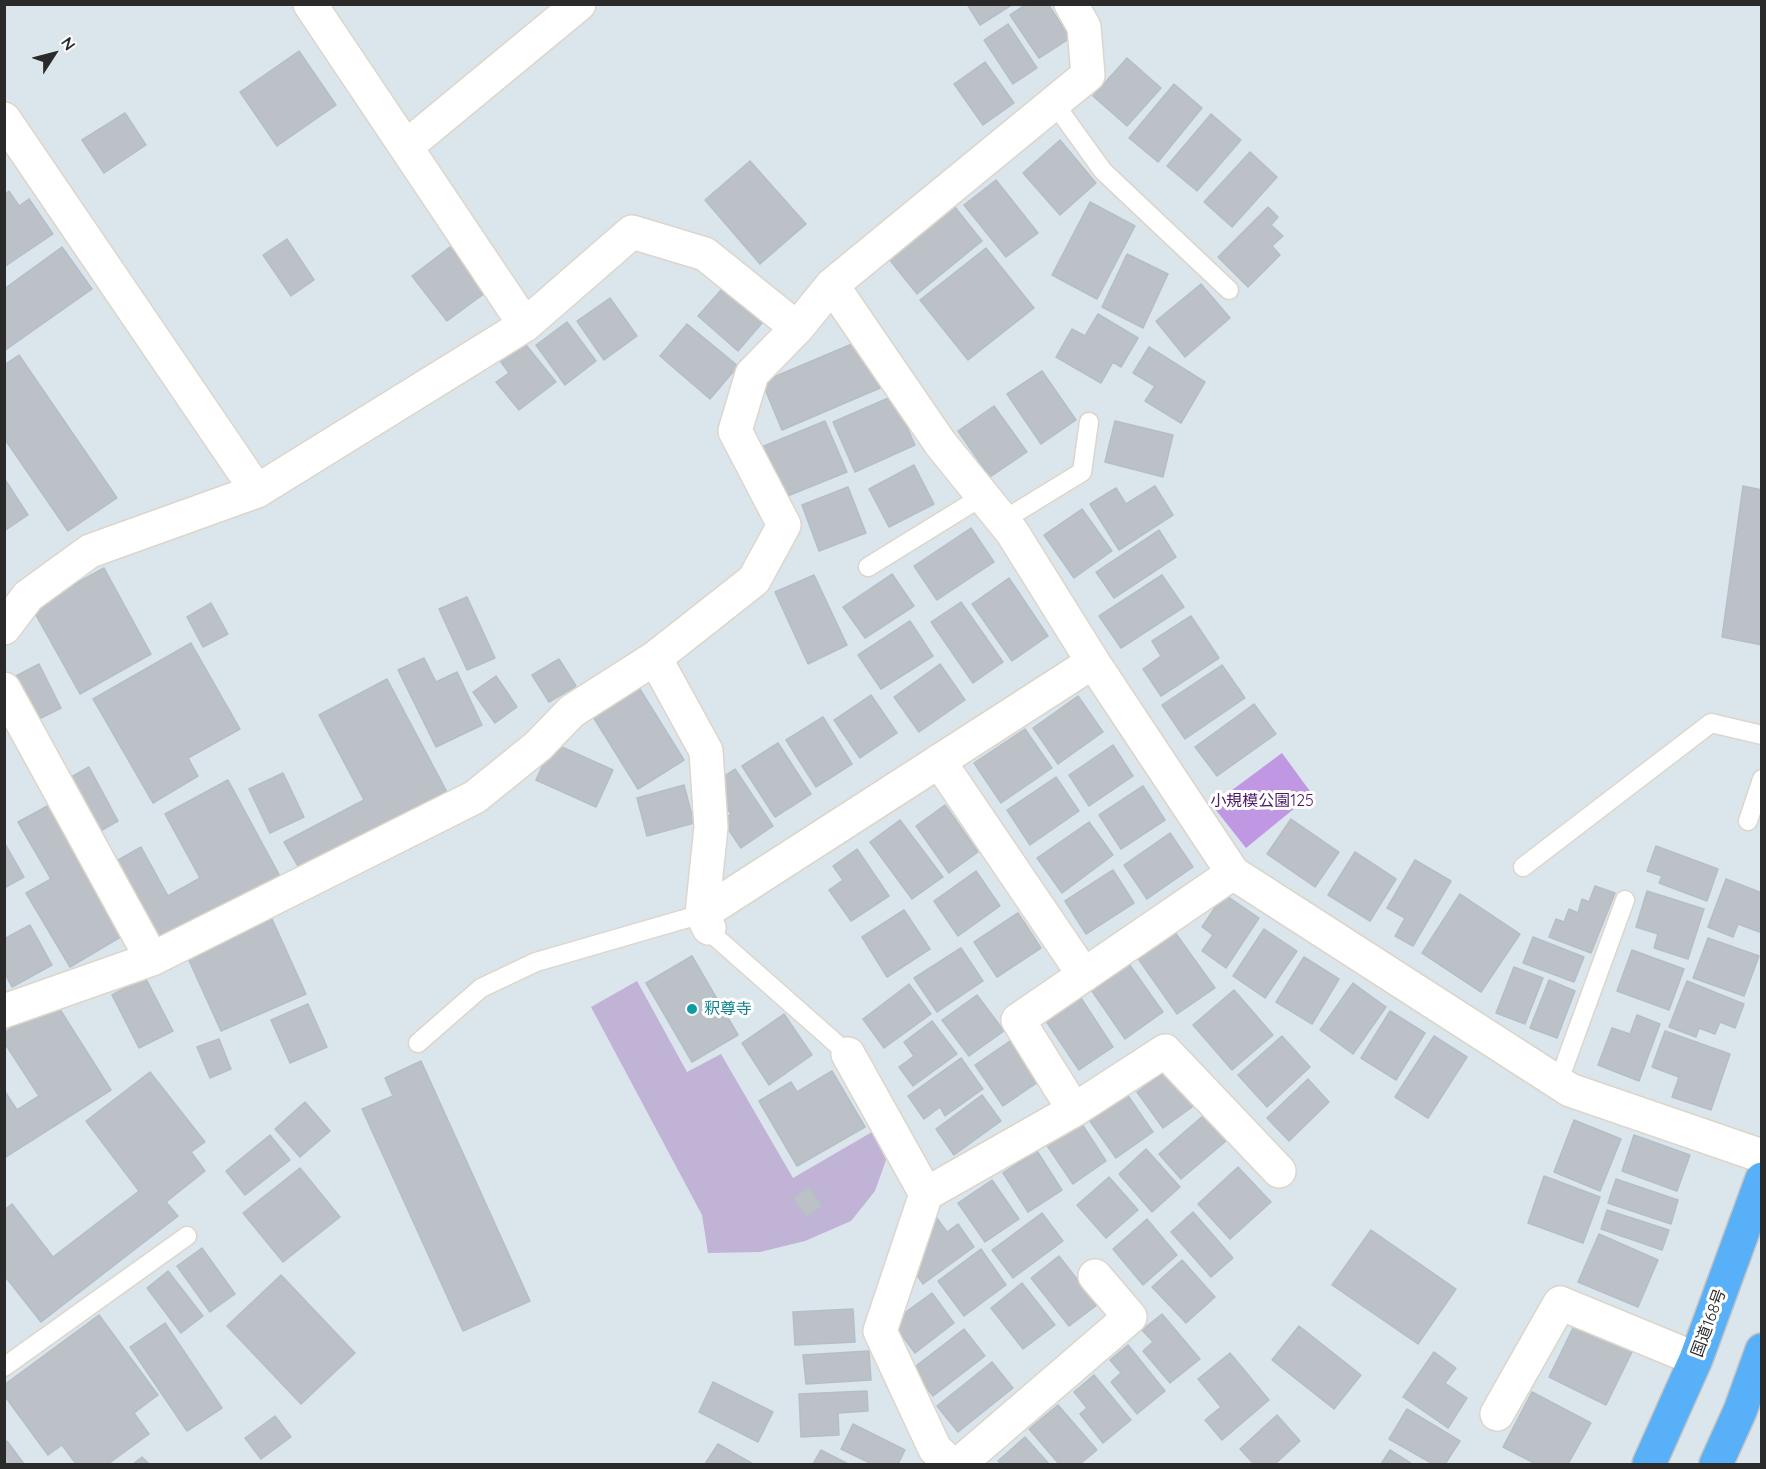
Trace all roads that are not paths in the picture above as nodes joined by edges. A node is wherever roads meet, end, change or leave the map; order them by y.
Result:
1 (310, 4) edge
2 (579, 4) edge
3 (1071, 4) edge
4 (1054, 103) junction
5 (4, 119) edge
6 (407, 146) junction
7 (832, 285) junction
8 (1229, 290) dead end
9 (525, 324) junction
10 (797, 328) junction
11 (1089, 422) dead end
12 (257, 491) junction
13 (993, 508) junction
14 (868, 567) dead end
15 (4, 628) edge
16 (655, 658) junction
17 (1093, 662) junction
18 (4, 689) edge
19 (1761, 735) edge
20 (939, 761) junction
21 (1761, 779) edge
22 (1748, 821) dead end
23 (1523, 867) dead end
24 (1233, 873) junction
25 (1625, 900) dead end
26 (706, 924) junction
27 (152, 959) junction
28 (1084, 975) junction
29 (4, 1011) edge
30 (418, 1043) dead end
31 (848, 1054) joint
32 (1558, 1083) junction
33 (1074, 1110) junction
34 (1761, 1156) edge
35 (1280, 1171) dead end
36 (1761, 1179) edge
37 (926, 1194) junction
38 (187, 1236) dead end
39 (1095, 1276) dead end
40 (1761, 1350) edge
41 (1696, 1359) junction
42 (4, 1367) edge
43 (1497, 1414) dead end
44 (943, 1461) edge
45 (1649, 1464) edge
46 (1716, 1464) edge

1 - 6 street
2 - 6 street
3 - 4 street
4 - 7 street
4 - 8 lane
5 - 12 street
6 - 9 street
7 - 10 street
7 - 13 street
9 - 10 street
9 - 12 street
10 - 16 street
11 - 13 lane
12 - 15 street
13 - 14 lane
13 - 17 street
16 - 26 street
16 - 27 street
17 - 20 street
17 - 24 street
18 - 27 street
19 - 23 lane
20 - 26 street
20 - 28 street
21 - 22 lane
24 - 28 street
24 - 32 street
25 - 32 lane
26 - 30 lane
26 - 31 lane
27 - 29 street
28 - 33 street
31 - 37 street
32 - 34 street
33 - 35 street
33 - 37 street
36 - 41 highway, 国道168号
37 - 44 street
38 - 42 lane
39 - 44 street
40 - 46 highway
41 - 43 street
41 - 45 highway, 国道168号

